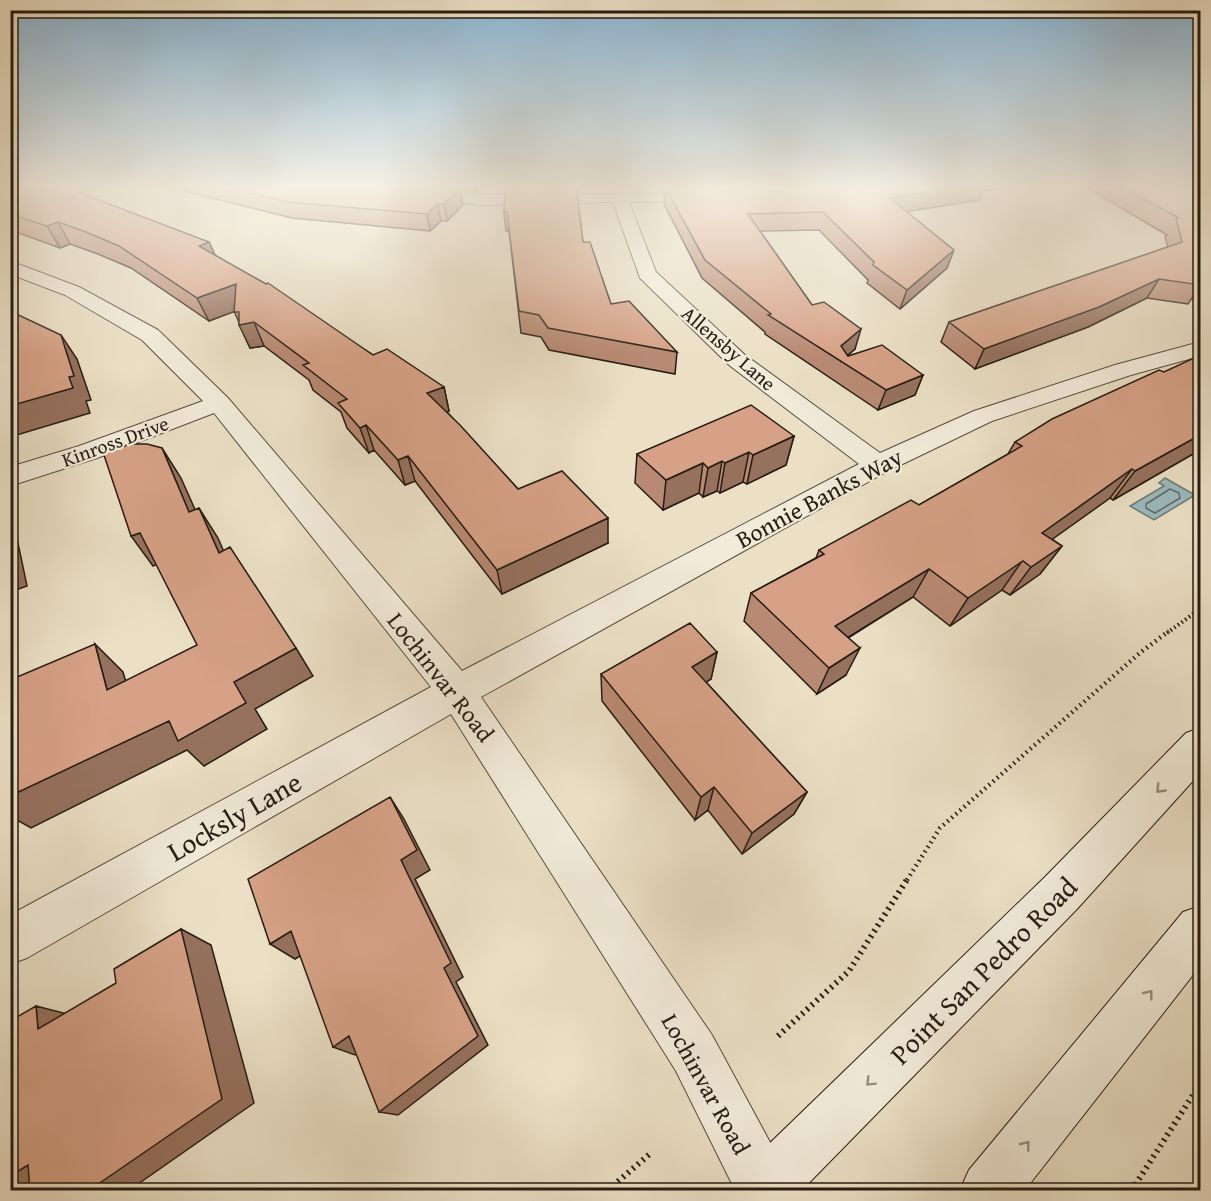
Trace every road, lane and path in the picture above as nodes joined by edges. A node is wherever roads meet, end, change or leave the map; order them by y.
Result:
1 (635, 242) edge
2 (10, 267) edge
3 (1200, 349) edge
4 (219, 403) junction
5 (878, 465) junction
6 (10, 477) edge
7 (1200, 609) edge
8 (458, 693) junction
9 (1200, 746) edge
10 (1200, 929) edge
11 (10, 941) edge
12 (778, 1036) dead end
13 (1200, 1084) edge
14 (651, 1153) dead end
15 (763, 1190) edge
16 (608, 1191) edge
17 (989, 1191) edge
18 (1132, 1191) edge

1 - 5 street, Allensby Lane
2 - 4 street, Lochinvar Road
3 - 5 street, Bonnie Banks Way
4 - 6 street, Kinross Drive
4 - 8 street, Lochinvar Road
5 - 8 street, Bonnie Banks Way
7 - 12 path
8 - 11 street, Locksly Lane
8 - 15 street, Lochinvar Road
9 -> 15 street, Point San Pedro Road
17 -> 10 street
13 - 18 path
14 - 16 path

